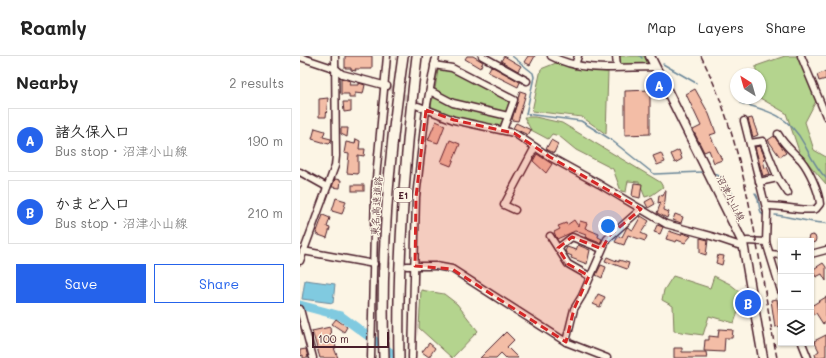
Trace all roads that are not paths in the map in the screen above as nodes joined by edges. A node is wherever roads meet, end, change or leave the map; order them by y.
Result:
1 (336, 56) edge
2 (387, 56) edge
3 (403, 56) edge
4 (417, 56) edge
5 (436, 56) edge
6 (482, 56) edge
7 (578, 56) edge
8 (616, 56) edge
9 (650, 56) edge
10 (802, 56) edge
11 (300, 57) edge
12 (555, 57) edge
13 (434, 65) junction
14 (575, 65) junction
15 (617, 67) junction
16 (655, 67) junction
17 (336, 69) junction
18 (527, 81) dead end
19 (386, 85) junction
20 (430, 91) junction
21 (418, 106) tunnel mouth
22 (426, 110) junction
23 (508, 116) junction
24 (826, 116) edge
25 (744, 121) dead end
26 (503, 130) junction
27 (778, 134) dead end
28 (750, 143) junction
29 (535, 147) junction
30 (300, 172) edge
31 (778, 178) junction
32 (759, 182) junction
33 (326, 188) junction
34 (788, 193) dead end
35 (766, 206) junction
36 (641, 209) junction
37 (515, 210) dead end
38 (550, 236) dead end
39 (766, 242) junction
40 (743, 243) junction
41 (558, 248) junction
42 (602, 249) junction
43 (303, 252) junction
44 (825, 253) edge
45 (770, 254) junction
46 (814, 254) edge
47 (778, 255) edge
48 (300, 261) edge
49 (374, 264) junction
50 (407, 266) tunnel mouth
51 (415, 266) junction
52 (589, 276) junction
53 (778, 281) edge
54 (300, 310) edge
55 (566, 342) junction
56 (803, 346) edge
57 (313, 358) edge
58 (371, 358) edge
59 (384, 358) edge
60 (399, 358) edge
61 (412, 358) edge
62 (607, 358) edge
63 (763, 358) edge
64 (808, 358) edge

1 - 17 street
2 - 19 street
3 - 59 highway, 東名高速道路 / E1
4 - 60 highway, E1
5 - 13 street
6 - 18 street
7 - 14 street
8 - 15 street
9 - 16 main road, 沼津小山線
10 - 24 street
11 - 17 street
12 - 14 street
13 - 20 street
13 - 23 street
14 - 15 street
15 - 16 street
16 - 40 main road, 沼津小山線
17 - 19 street
17 - 33 street
19 - 49 street
20 - 22 street
20 - 23 street
21 - 22 street
22 - 26 street
22 - 51 street
23 - 26 street
25 - 28 street
26 - 29 street
27 - 35 street
28 - 31 street
28 - 32 street
29 - 36 street
29 - 37 street
30 - 33 street
31 - 32 street
31 - 34 street
32 - 35 street
33 - 43 street
35 - 39 street
36 - 40 street
36 - 42 street
38 - 41 street
39 - 40 street
39 - 45 street
40 - 63 main road, 沼津小山線
41 - 42 street
41 - 52 street
42 - 52 street
43 - 48 street
43 - 49 street
44 - 46 street
45 - 47 street
45 - 53 street
49 - 58 street
50 - 51 street
51 - 55 street
51 - 61 street
52 - 55 street
54 - 57 street
55 - 62 street
56 - 64 street

